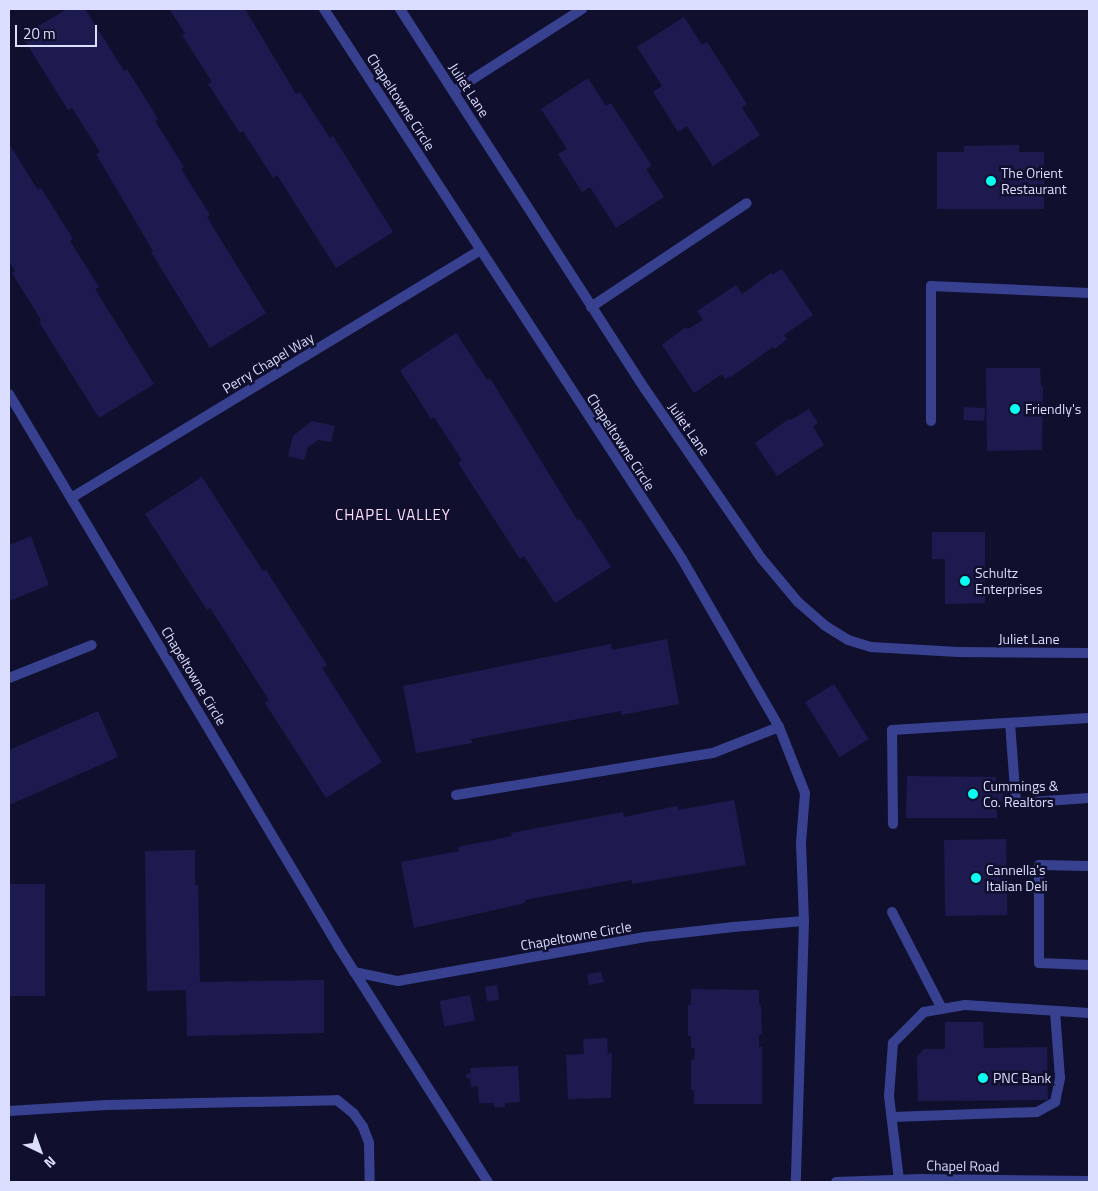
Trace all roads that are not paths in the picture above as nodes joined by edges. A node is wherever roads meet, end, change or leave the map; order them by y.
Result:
1 (324, 9) edge
2 (400, 9) edge
3 (582, 9) edge
4 (454, 92) junction
5 (747, 203) dead end
6 (480, 250) junction
7 (1089, 293) edge
8 (592, 307) junction
9 (9, 394) edge
10 (931, 421) dead end
11 (71, 498) junction
12 (92, 645) dead end
13 (1089, 653) edge
14 (9, 678) edge
15 (1089, 718) edge
16 (1010, 724) junction
17 (779, 727) junction
18 (456, 795) dead end
19 (1089, 798) edge
20 (893, 824) dead end
21 (1089, 866) edge
22 (892, 912) dead end
23 (804, 921) junction
24 (1089, 964) edge
25 (354, 972) junction
26 (942, 1009) junction
27 (1055, 1010) junction
28 (1089, 1013) edge
29 (9, 1111) edge
30 (892, 1117) junction
31 (899, 1180) junction
32 (883, 1181) edge
33 (966, 1181) edge
34 (1089, 1181) edge
35 (370, 1182) edge
36 (488, 1182) edge
37 (796, 1182) edge
38 (836, 1182) edge

1 - 6 street, Chapeltowne Circle
2 - 4 street, Juliet Lane
3 - 4 street
4 - 8 street, Juliet Lane
5 - 8 street
6 - 11 street, Perry Chapel Way
6 - 17 street, Chapeltowne Circle
7 - 10 street
8 - 13 street, Juliet Lane
9 - 11 street, Chapeltowne Circle
11 - 25 street, Chapeltowne Circle
12 - 14 street
15 - 16 street
16 - 19 street
16 - 20 street
17 - 18 street
17 - 23 street, Chapeltowne Circle
21 - 24 street
22 - 26 street
23 - 25 street, Chapeltowne Circle
23 - 37 street, Chapeltowne Circle
25 - 36 street, Chapeltowne Circle
26 - 27 street
26 - 30 street
27 - 28 street
27 - 30 street
29 - 35 street
30 - 31 street
31 - 32 street, Chapel Road
31 - 33 street, Chapel Road
32 - 38 street, Chapel Road
33 - 34 street, Chapel Road

